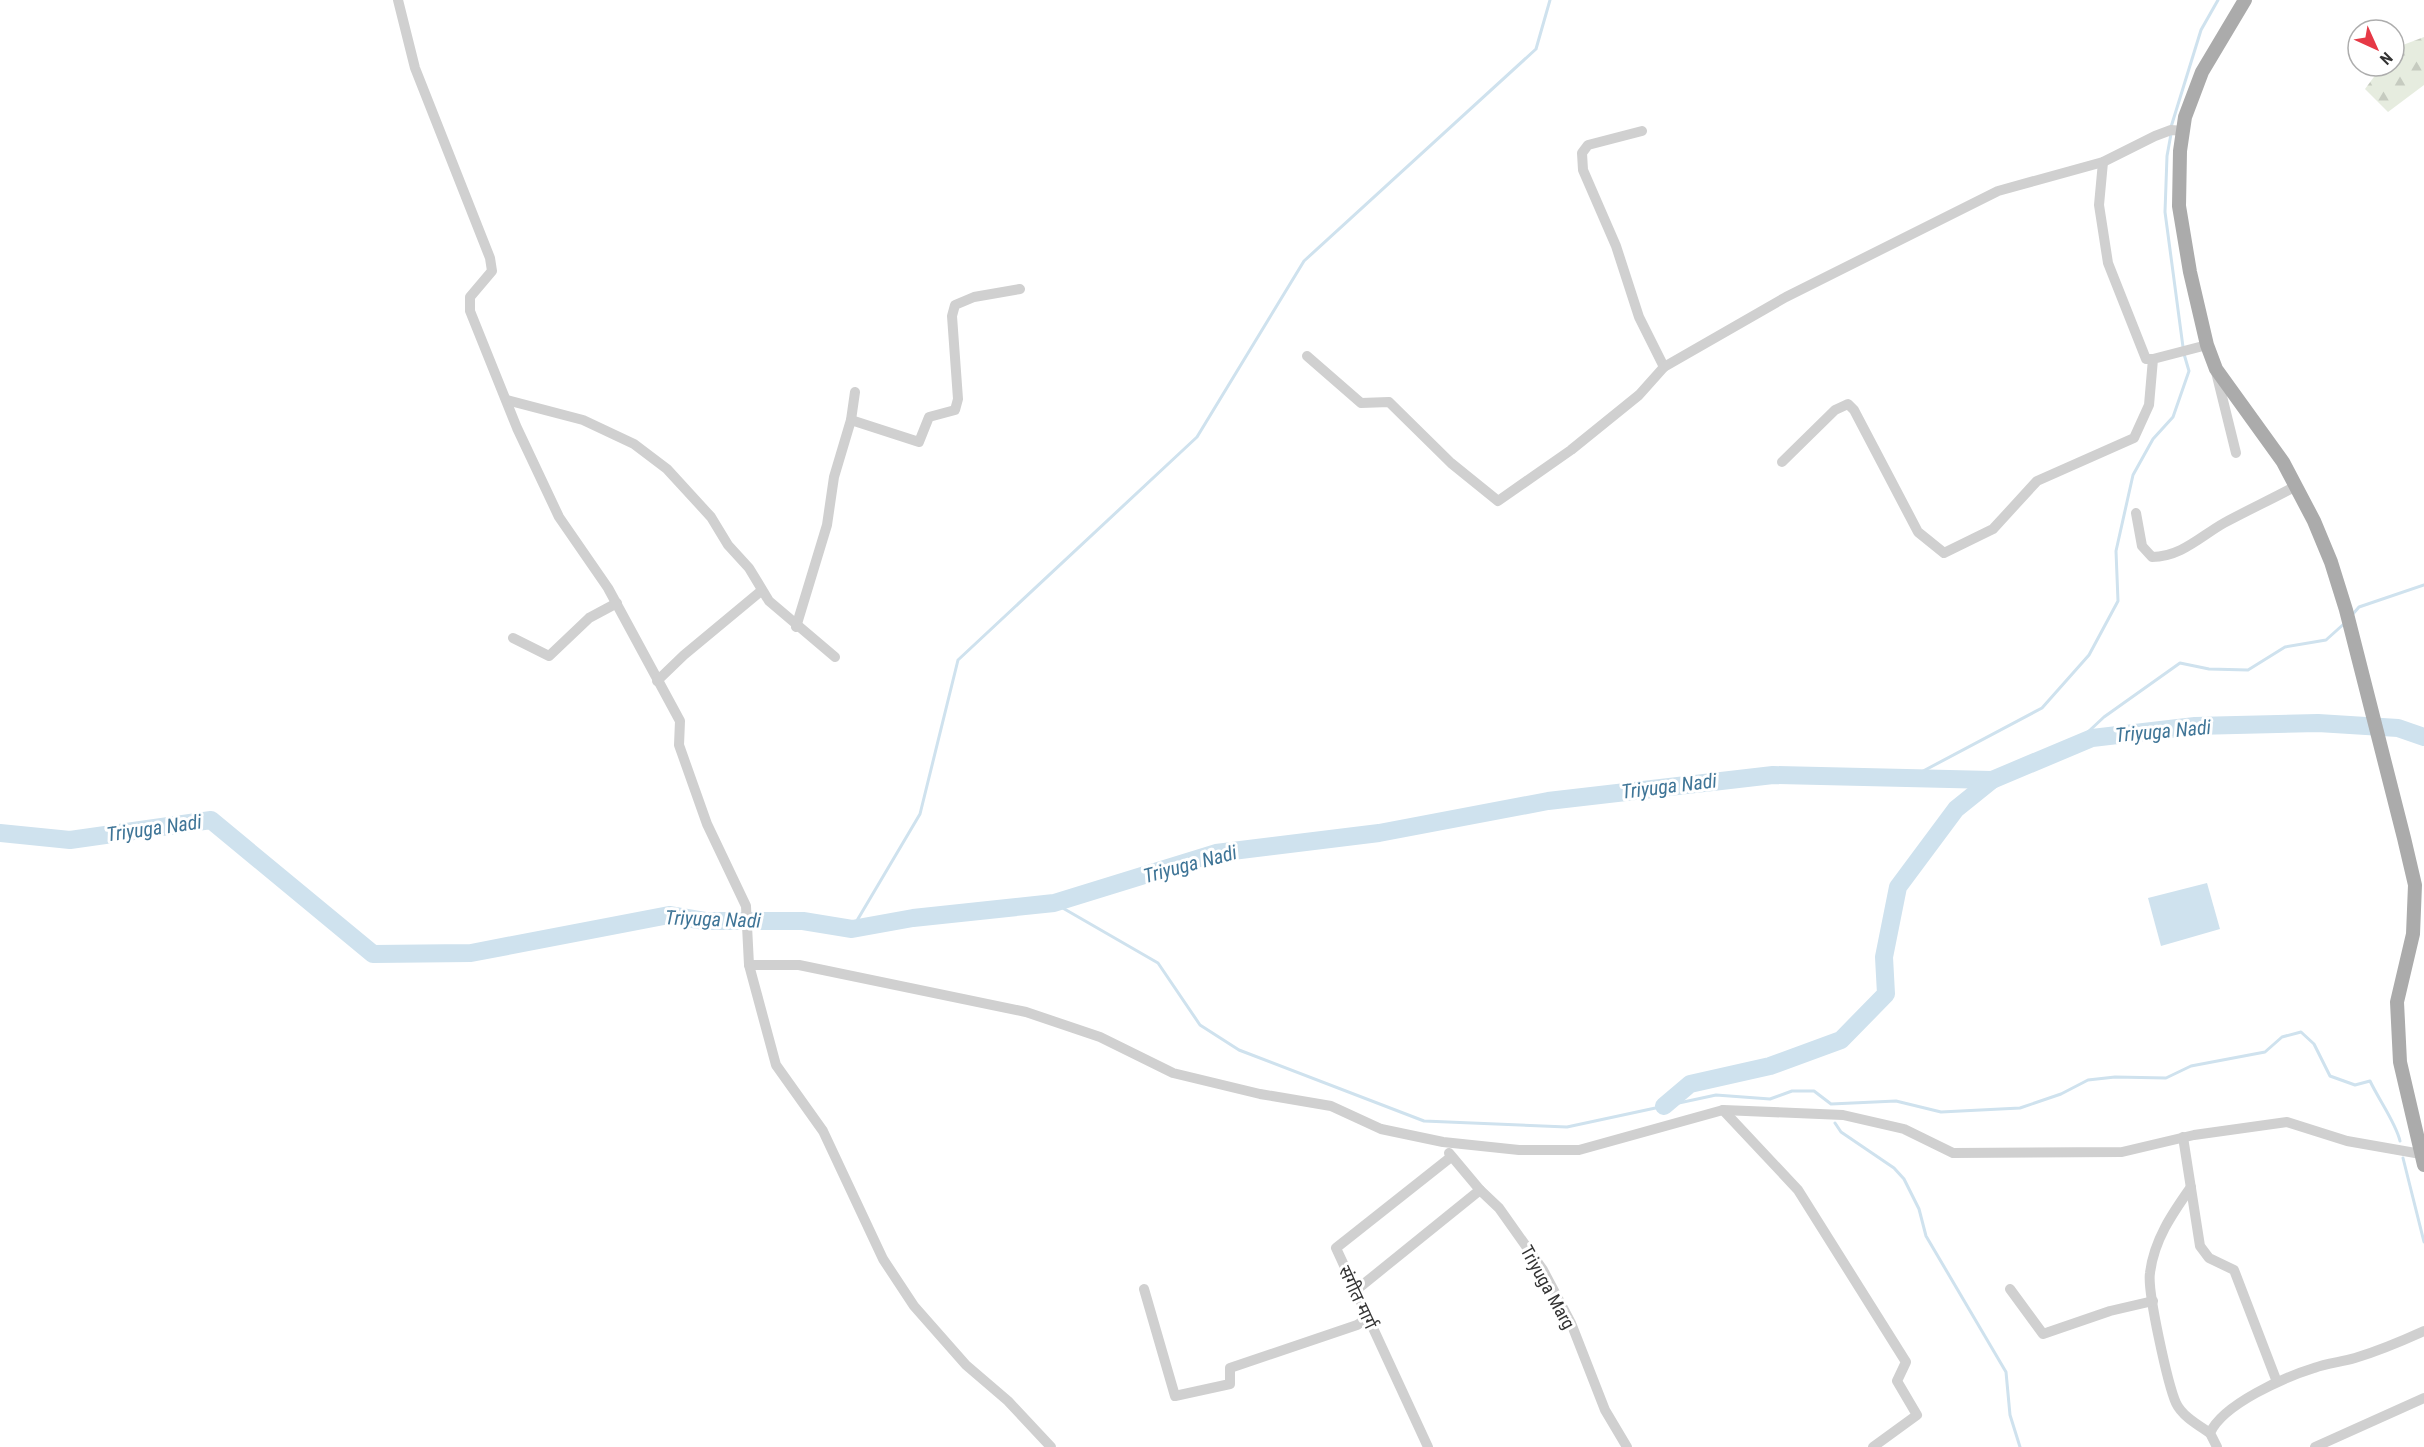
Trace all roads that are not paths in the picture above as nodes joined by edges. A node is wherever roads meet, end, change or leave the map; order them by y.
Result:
1 (398, 0) edge
2 (2245, 0) edge
3 (2183, 130) junction
4 (1642, 131) dead end
5 (2103, 162) junction
6 (1020, 288) dead end
7 (2207, 345) junction
8 (1307, 356) dead end
9 (2153, 359) junction
10 (1664, 367) junction
11 (2216, 369) junction
12 (855, 392) dead end
13 (507, 400) junction
14 (850, 420) junction
15 (2236, 453) dead end
16 (1782, 462) dead end
17 (2296, 486) junction
18 (2136, 513) dead end
19 (761, 591) junction
20 (617, 603) junction
21 (796, 627) junction
22 (513, 638) dead end
23 (835, 657) dead end
24 (657, 681) junction
25 (748, 965) junction
26 (1722, 1110) junction
27 (2183, 1137) junction
28 (1443, 1142) junction
29 (1451, 1158) junction
30 (2423, 1160) edge
31 (2190, 1187) junction
32 (1480, 1190) junction
33 (2010, 1288) dead end
34 (1144, 1289) dead end
35 (1355, 1291) junction
36 (2153, 1301) junction
37 (1368, 1318) junction
38 (2424, 1331) edge
39 (2277, 1382) junction
40 (2424, 1398) edge
41 (2210, 1433) junction
42 (1051, 1447) edge
43 (1428, 1447) edge
44 (1627, 1447) edge
45 (1874, 1447) edge
46 (2217, 1447) edge
47 (2315, 1447) edge

1 - 13 street
2 - 3 main road
3 - 5 street
3 - 7 main road
4 - 10 street
5 - 9 street
5 - 10 street
6 - 14 street
7 - 9 street
7 - 11 main road
8 - 10 street
9 - 16 street
11 - 15 street
11 - 17 main road
12 - 14 street
13 - 19 street
13 - 20 street
14 - 21 street
17 - 18 street
17 - 30 main road
19 - 21 street
19 - 24 street
20 - 22 street
20 - 24 street
21 - 23 street
24 - 25 street
25 - 28 street
25 - 42 street
26 - 27 street
26 - 28 street
26 - 45 street
27 - 30 street
27 - 31 street
28 - 29 street, Triyuga Marg
29 - 32 street, Triyuga Marg
29 - 35 street, संगीत मार्ग
31 - 36 street
31 - 39 street
32 - 35 street
32 - 44 street, Triyuga Marg
33 - 36 street
34 - 37 street
35 - 37 street, संगीत मार्ग
36 - 41 street
37 - 43 street, संगीत मार्ग
38 - 39 street
39 - 41 street
40 - 47 street
41 - 46 street

